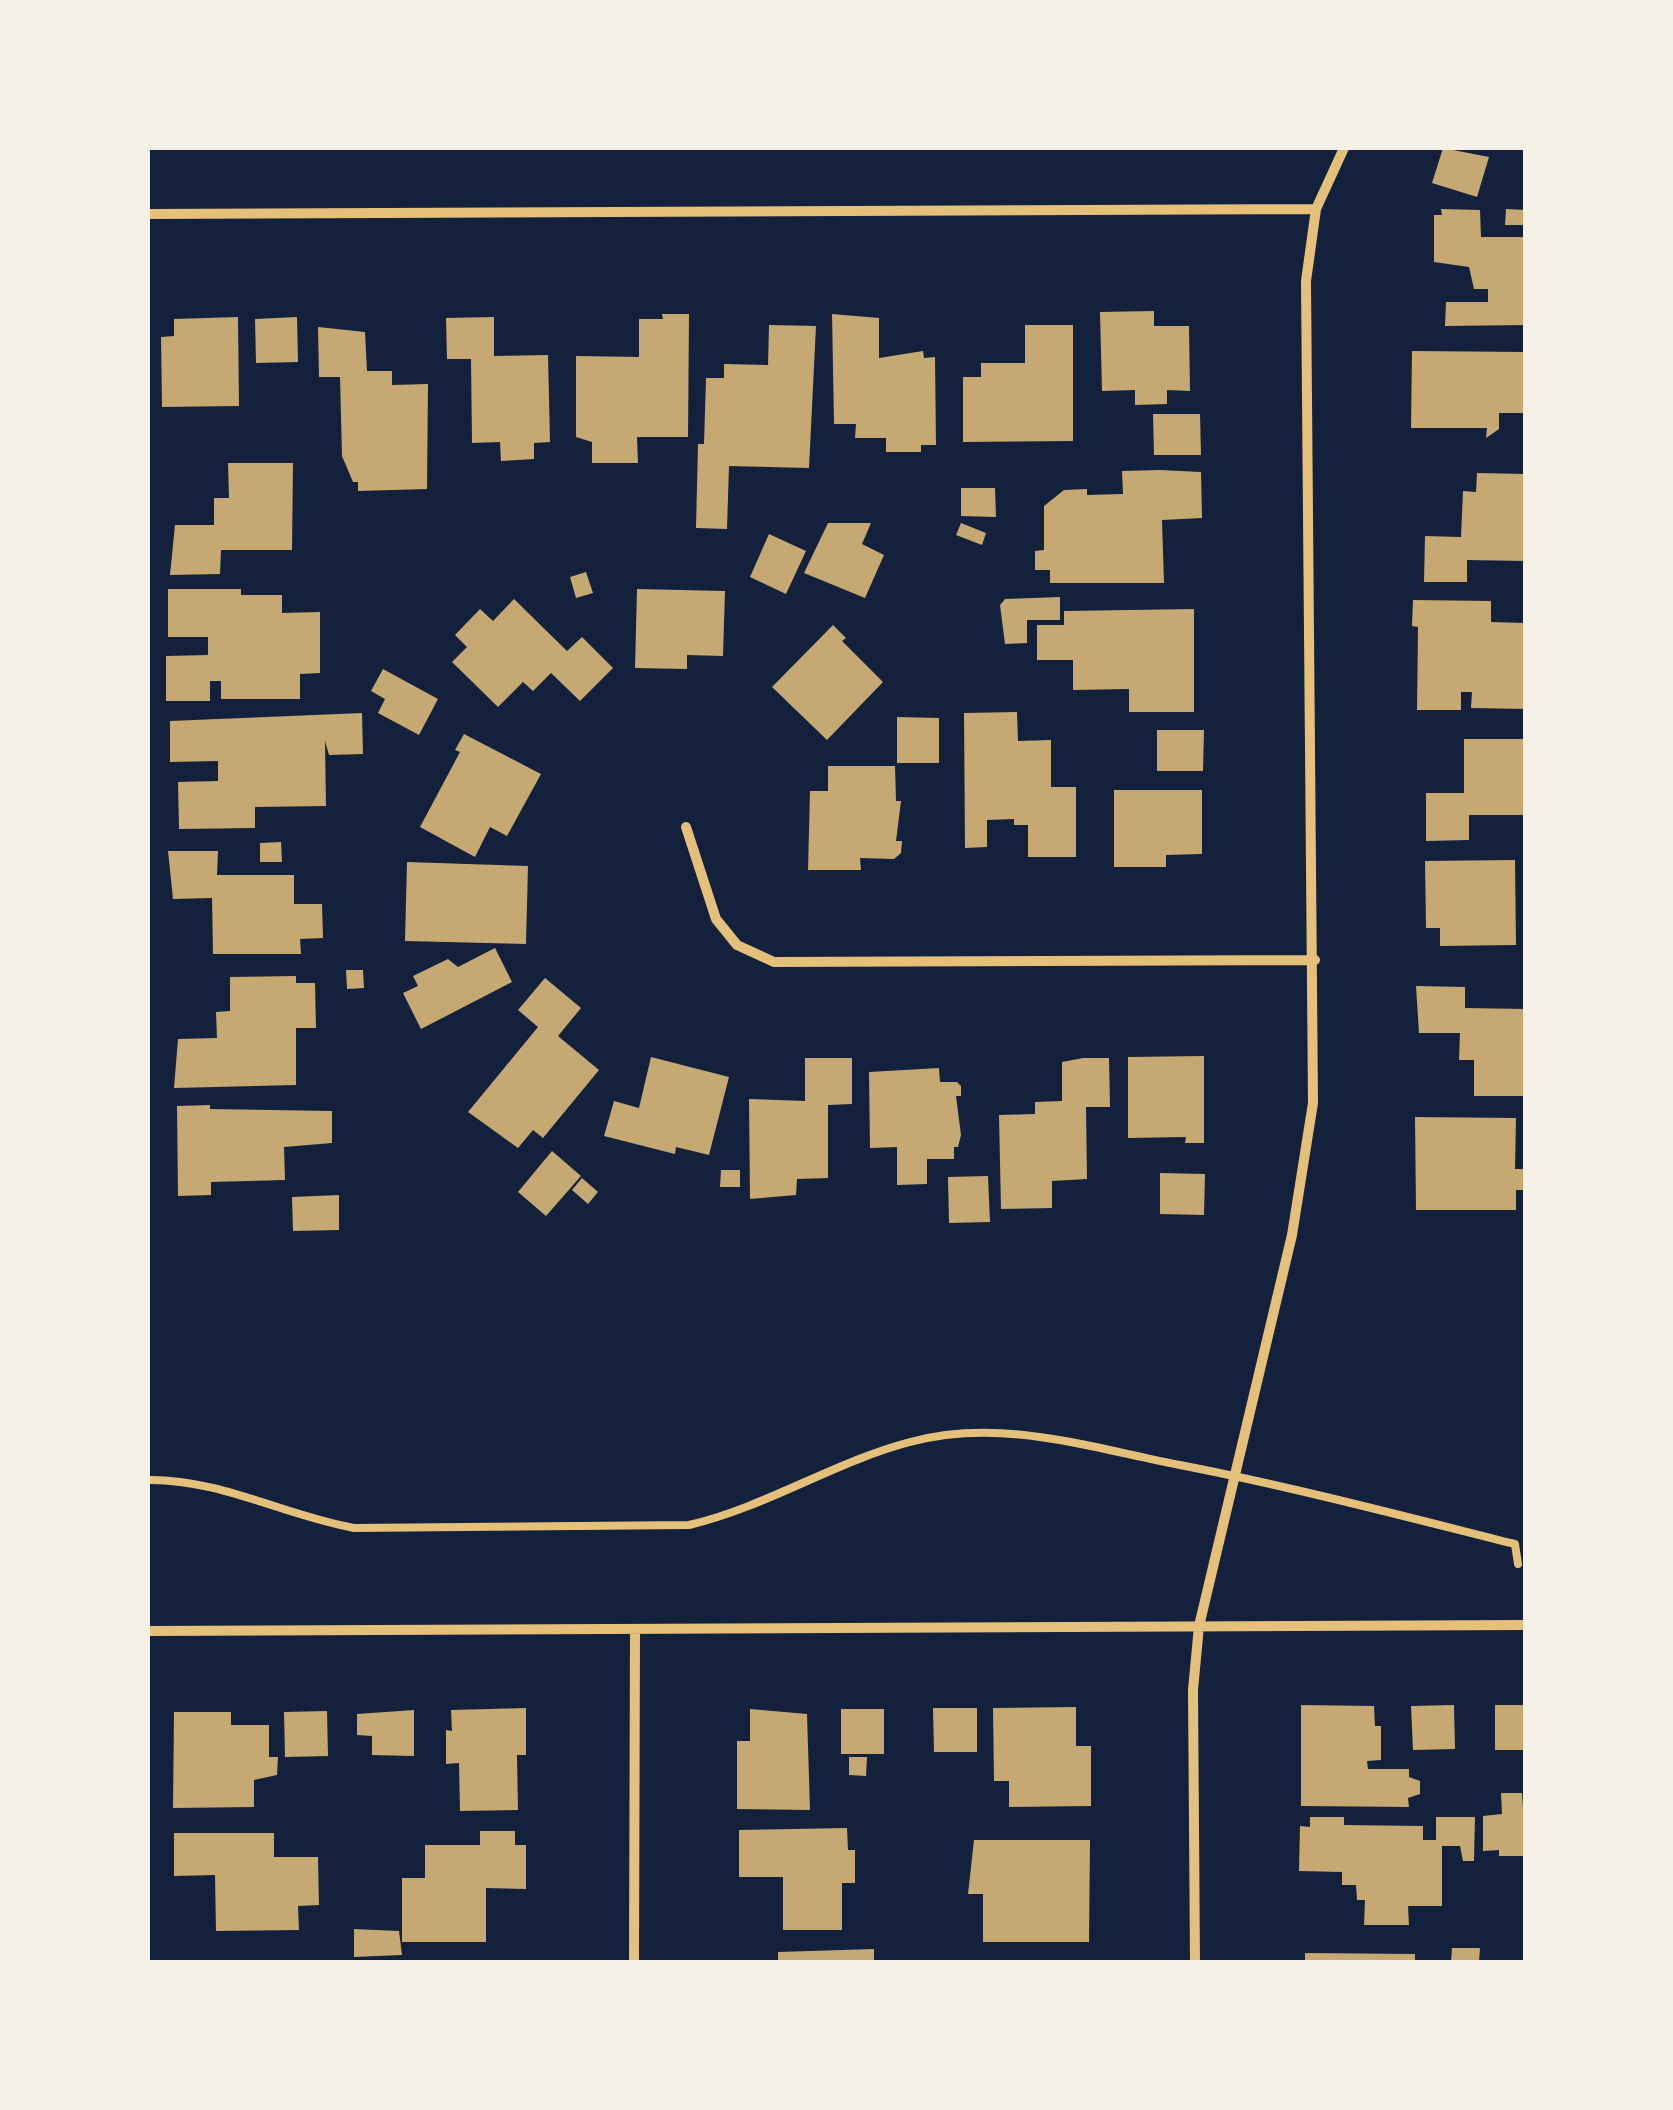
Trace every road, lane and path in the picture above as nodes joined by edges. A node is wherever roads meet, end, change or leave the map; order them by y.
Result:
1 (1344, 148) edge
2 (1316, 210) junction
3 (148, 214) edge
4 (686, 827) dead end
5 (1314, 960) junction
6 (1236, 1474) junction
7 (148, 1480) edge
8 (1518, 1564) dead end
9 (1526, 1625) edge
10 (1199, 1626) junction
11 (635, 1630) junction
12 (148, 1631) edge
13 (634, 1962) edge
14 (1195, 1962) edge

1 - 2 street
2 - 3 street
2 - 5 street
4 - 5 street
5 - 6 street
6 - 7 lane
6 - 8 lane
6 - 10 street
9 - 10 street
10 - 11 street
10 - 14 street
11 - 12 street
11 - 13 street

